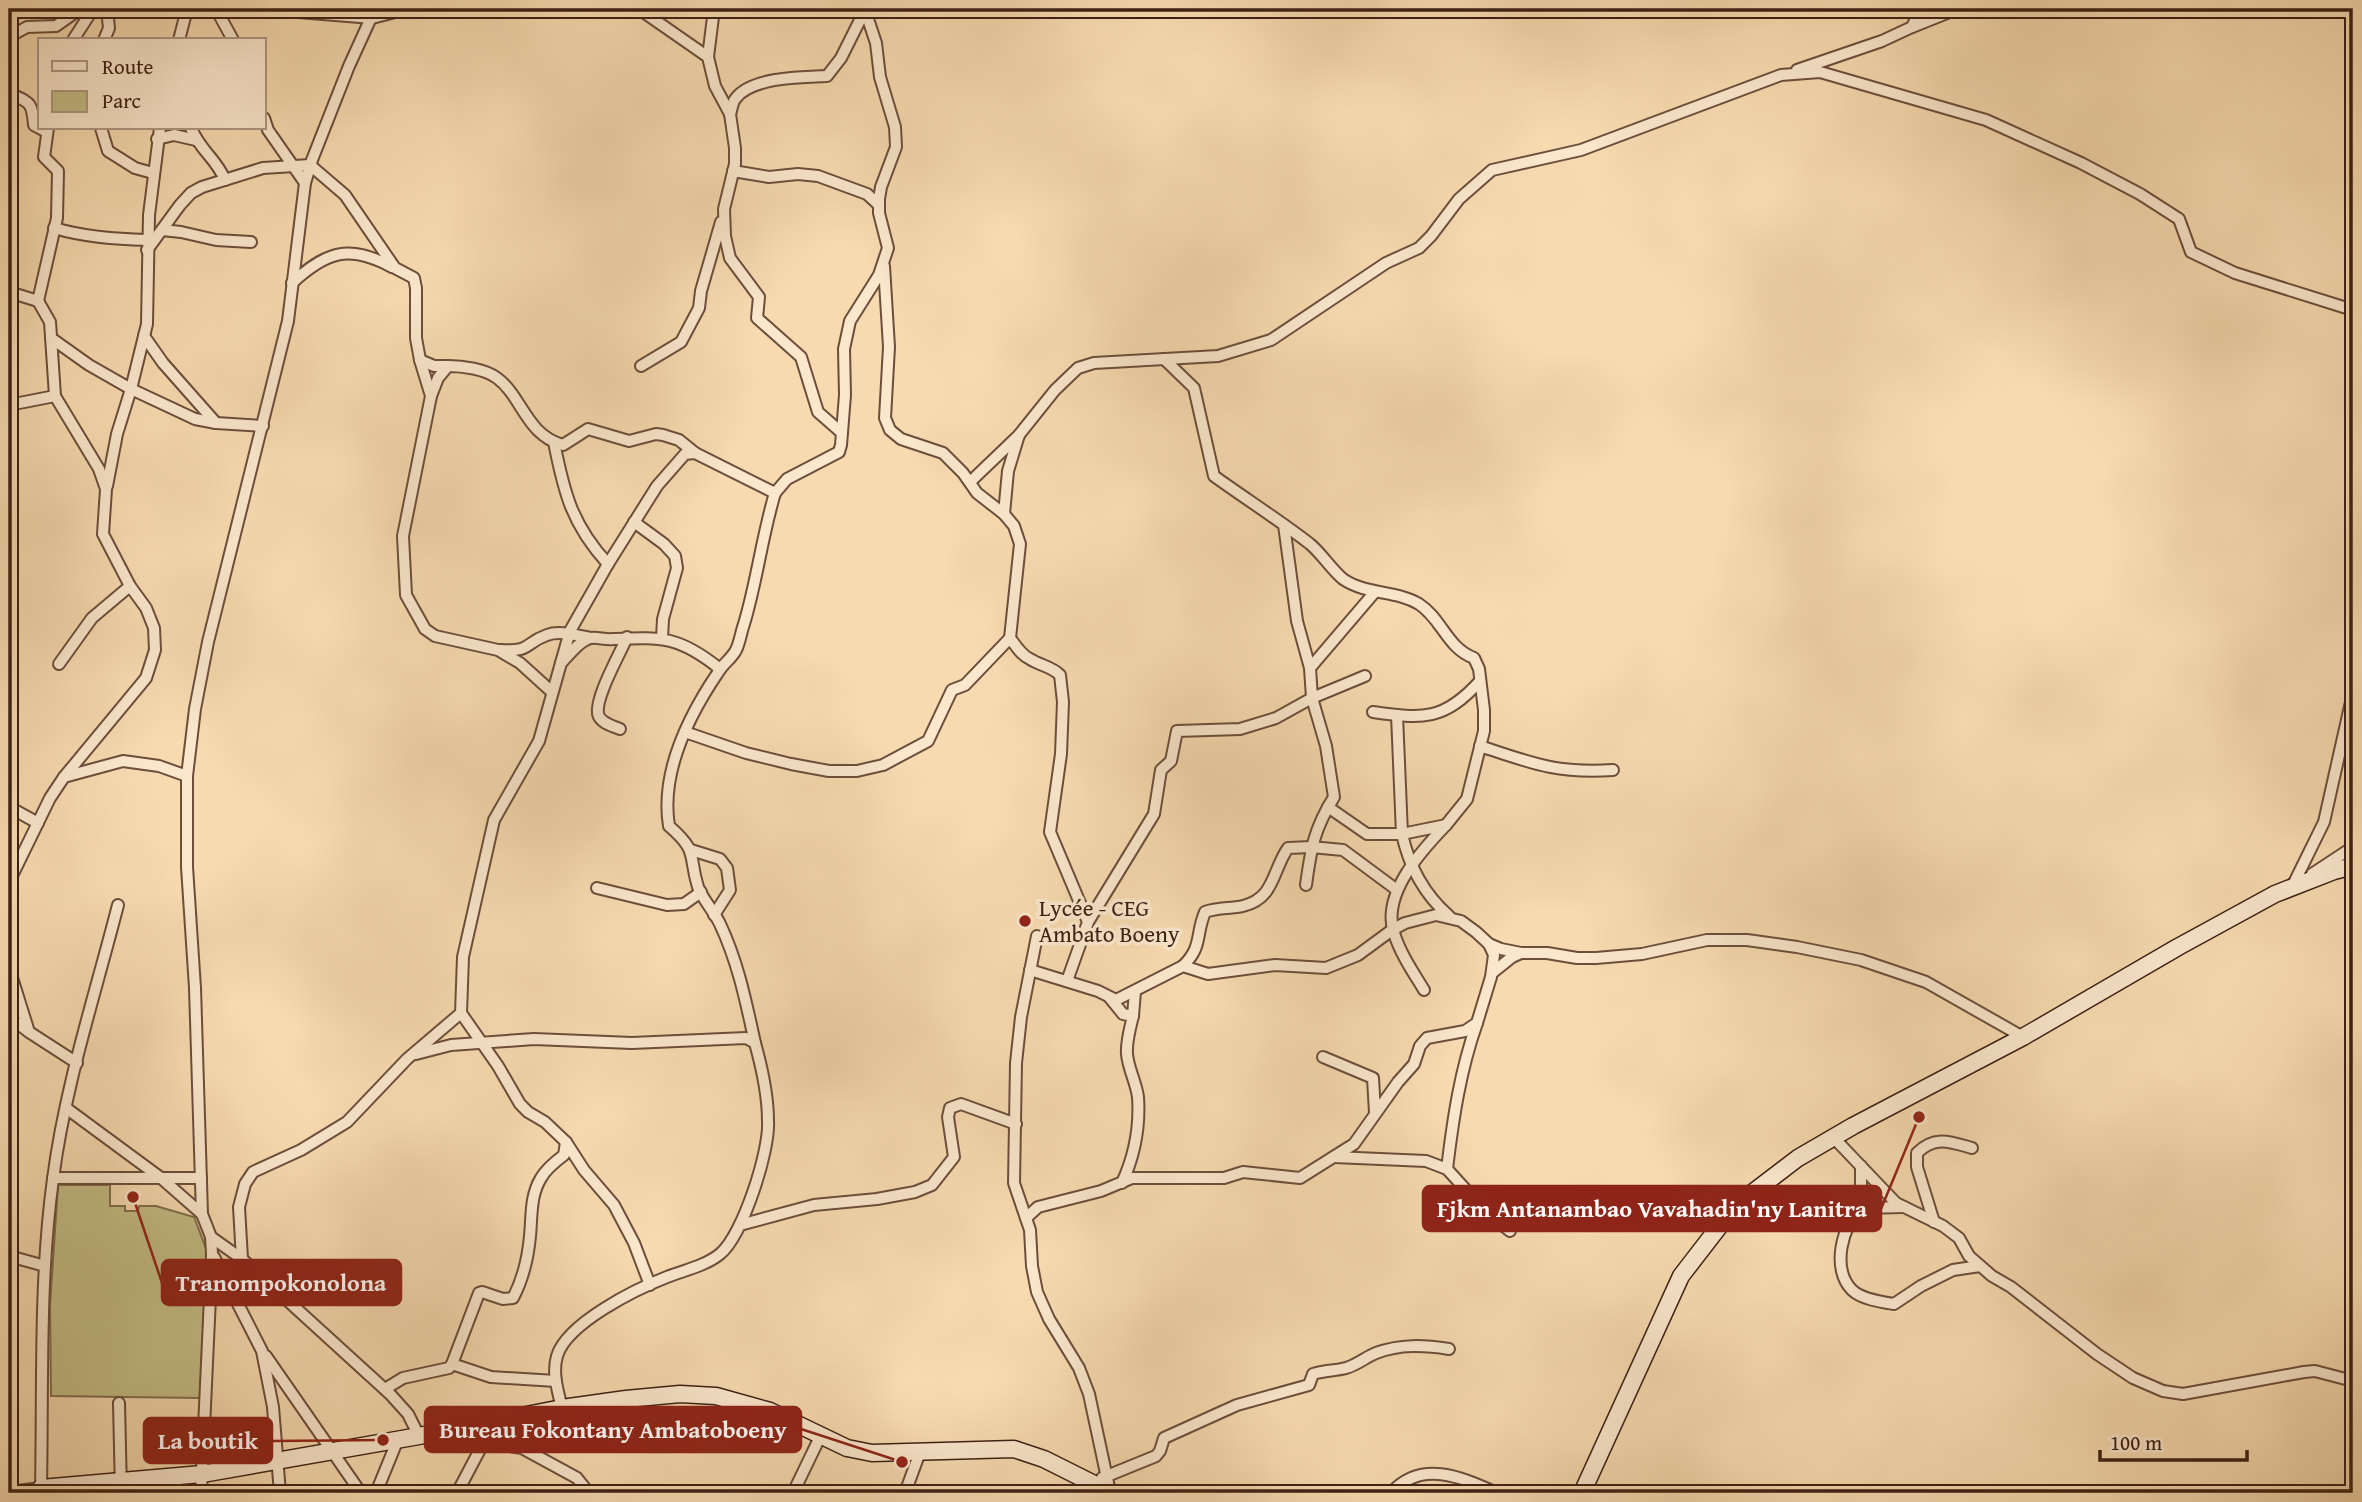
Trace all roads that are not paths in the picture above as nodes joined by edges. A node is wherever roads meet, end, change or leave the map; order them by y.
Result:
1 (80, 9) edge
2 (93, 9) edge
3 (107, 9) edge
4 (187, 9) edge
5 (216, 9) edge
6 (407, 9) edge
7 (639, 9) edge
8 (714, 9) edge
9 (865, 9) edge
10 (1920, 9) edge
11 (1957, 9) edge
12 (286, 11) dead end
13 (373, 13) edge
14 (1912, 27) junction
15 (9, 37) edge
16 (74, 38) edge
17 (105, 38) edge
18 (180, 38) edge
19 (232, 38) edge
20 (708, 57) junction
21 (1781, 75) junction
22 (9, 93) edge
23 (730, 114) junction
24 (266, 124) edge
25 (38, 127) edge
26 (47, 130) edge
27 (102, 130) edge
28 (192, 130) edge
29 (158, 133) edge
30 (196, 140) junction
31 (293, 165) junction
32 (310, 165) junction
33 (733, 171) junction
34 (153, 173) junction
35 (225, 180) junction
36 (304, 183) junction
37 (879, 205) junction
38 (724, 209) junction
39 (54, 228) junction
40 (162, 230) junction
41 (251, 242) dead end
42 (147, 245) junction
43 (883, 262) junction
44 (395, 268) junction
45 (292, 283) junction
46 (9, 292) edge
47 (38, 301) junction
48 (2353, 310) edge
49 (144, 336) junction
50 (51, 338) junction
51 (1164, 359) junction
52 (420, 360) junction
53 (448, 366) junction
54 (641, 366) dead end
55 (131, 389) junction
56 (55, 396) junction
57 (431, 396) junction
58 (9, 405) edge
59 (216, 423) junction
60 (263, 426) junction
61 (842, 433) junction
62 (1019, 435) junction
63 (554, 442) junction
64 (695, 453) junction
65 (970, 482) junction
66 (106, 489) junction
67 (775, 493) junction
68 (1004, 514) junction
69 (634, 522) junction
70 (1284, 525) junction
71 (608, 564) junction
72 (130, 586) junction
73 (1374, 593) junction
74 (569, 635) junction
75 (627, 637) junction
76 (591, 638) junction
77 (662, 638) junction
78 (1010, 638) junction
79 (498, 650) junction
80 (59, 664) dead end
81 (559, 665) junction
82 (1310, 668) junction
83 (720, 669) junction
84 (1365, 676) dead end
85 (1480, 681) junction
86 (552, 692) junction
87 (2353, 693) edge
88 (1312, 698) junction
89 (1373, 712) dead end
90 (1398, 715) junction
91 (620, 729) dead end
92 (685, 732) junction
93 (1480, 746) junction
94 (1613, 770) dead end
95 (187, 776) junction
96 (64, 777) junction
97 (9, 807) edge
98 (1328, 807) junction
99 (38, 823) junction
100 (1446, 825) junction
101 (1402, 834) junction
102 (1311, 847) junction
103 (2353, 847) edge
104 (691, 850) junction
105 (1411, 862) junction
106 (2353, 866) edge
107 (9, 882) edge
108 (1306, 885) dead end
109 (2292, 887) junction
110 (597, 888) dead end
111 (1397, 890) junction
112 (701, 892) junction
113 (118, 905) dead end
114 (715, 915) junction
115 (1453, 919) junction
116 (1088, 922) junction
117 (1392, 930) junction
118 (1037, 936) dead end
119 (1489, 944) junction
120 (1521, 953) junction
121 (1183, 967) junction
122 (9, 968) edge
123 (1030, 970) junction
124 (1492, 973) junction
125 (1067, 981) junction
126 (1424, 990) dead end
127 (1135, 991) junction
128 (1110, 998) junction
129 (461, 1013) junction
130 (1133, 1016) junction
131 (9, 1017) edge
132 (1477, 1023) junction
133 (29, 1032) junction
134 (2023, 1037) junction
135 (480, 1043) junction
136 (755, 1043) junction
137 (413, 1055) junction
138 (1324, 1057) dead end
139 (77, 1063) junction
140 (66, 1108) junction
141 (1375, 1113) junction
142 (1016, 1124) junction
143 (1833, 1137) junction
144 (566, 1142) junction
145 (1972, 1148) dead end
146 (1334, 1157) junction
147 (1861, 1167) junction
148 (1447, 1169) junction
149 (53, 1178) junction
150 (161, 1178) junction
151 (201, 1178) junction
152 (1122, 1182) junction
153 (1861, 1208) junction
154 (1906, 1208) junction
155 (202, 1214) junction
156 (1026, 1218) junction
157 (1934, 1222) junction
158 (740, 1225) junction
159 (1510, 1231) dead end
160 (211, 1237) junction
161 (212, 1254) junction
162 (9, 1256) edge
163 (242, 1259) junction
164 (45, 1266) junction
165 (1980, 1266) junction
166 (650, 1285) junction
167 (1449, 1349) dead end
168 (262, 1351) junction
169 (452, 1364) junction
170 (556, 1381) junction
171 (2353, 1381) edge
172 (385, 1389) junction
173 (119, 1403) dead end
174 (562, 1408) junction
175 (495, 1421) junction
176 (419, 1436) junction
177 (820, 1437) junction
178 (398, 1438) junction
179 (483, 1443) junction
180 (332, 1452) junction
181 (920, 1452) junction
182 (278, 1461) junction
183 (202, 1474) junction
184 (1100, 1479) junction
185 (121, 1488) edge
186 (41, 1491) edge
187 (9, 1492) edge
188 (201, 1493) edge
189 (280, 1493) edge
190 (361, 1493) edge
191 (376, 1493) edge
192 (457, 1493) edge
193 (589, 1493) edge
194 (793, 1493) edge
195 (905, 1493) edge
196 (1111, 1493) edge
197 (1391, 1493) edge
198 (1497, 1493) edge
199 (1582, 1493) edge

1 - 15 street
2 - 16 street
3 - 17 street
4 - 18 street
5 - 19 street
6 - 13 street
7 - 20 street
8 - 20 street
9 - 23 street
9 - 37 street
10 - 14 street
11 - 14 street
12 - 13 street
13 - 32 street
14 - 21 street
20 - 23 street
21 - 48 street
21 - 51 street
22 - 25 street
23 - 33 street
24 - 31 street
26 - 39 street
27 - 34 street
28 - 30 street
29 - 30 street
29 - 34 street
30 - 35 street
31 - 32 street
31 - 35 street
31 - 36 street
32 - 36 street
32 - 44 street
33 - 37 street
33 - 38 street
34 - 42 street
35 - 40 street
36 - 45 street
37 - 43 street
38 - 54 street
38 - 61 street
39 - 42 street
39 - 47 street
40 - 41 street
40 - 42 street
42 - 49 street
43 - 61 street
43 - 65 street
44 - 45 street
44 - 52 street
45 - 60 street
46 - 47 street
47 - 50 street
49 - 55 street
49 - 59 street
50 - 55 street
50 - 56 street
51 - 62 street
51 - 70 street
52 - 53 street
52 - 57 street
53 - 57 street
53 - 63 street
55 - 59 street
55 - 66 street
56 - 58 street
56 - 66 street
57 - 79 street
59 - 60 street
60 - 95 street
61 - 67 street
62 - 65 street
62 - 68 street
63 - 64 street
63 - 71 street
64 - 67 street
64 - 69 street
65 - 68 street
66 - 72 street
67 - 83 street
68 - 78 street
69 - 71 street
69 - 77 street
70 - 73 street
70 - 82 street
71 - 74 street
72 - 80 street
72 - 96 street
73 - 82 street
73 - 85 street
74 - 76 street
74 - 79 street
74 - 81 street
75 - 76 street
75 - 77 street
75 - 91 street
76 - 81 street
77 - 83 street
78 - 92 street
78 - 116 street
79 - 86 street
81 - 86 street
82 - 88 street
83 - 92 street
84 - 88 street
85 - 90 street
85 - 93 street
86 - 129 street
87 - 109 street
88 - 98 street
88 - 116 street
89 - 90 street
90 - 101 street
92 - 104 street
93 - 94 street
93 - 100 street
95 - 96 street
95 - 151 street
96 - 99 street
97 - 99 street
98 - 101 street
98 - 102 street
99 - 107 street
100 - 101 street
100 - 105 street
101 - 105 street
102 - 108 street
102 - 111 street
102 - 121 street
103 - 109 street
104 - 112 street
104 - 114 street
105 - 111 street
105 - 115 street
106 - 109 street
109 - 134 street
110 - 112 street
111 - 117 street
112 - 114 street
113 - 139 street
114 - 136 street
115 - 117 street
115 - 119 street
116 - 125 street
117 - 121 street
117 - 126 street
118 - 123 street
119 - 120 street
119 - 124 street
120 - 124 street
120 - 134 street
121 - 127 street
122 - 133 street
123 - 125 street
123 - 142 street
124 - 132 street
125 - 128 street
127 - 128 street
127 - 130 street
128 - 130 street
129 - 135 street
129 - 137 street
130 - 152 street
131 - 133 street
132 - 141 street
132 - 148 street
133 - 139 street
134 - 143 street
135 - 136 street
135 - 137 street
135 - 144 street
136 - 158 street
137 - 163 street
138 - 141 street
139 - 140 street
140 - 149 street
140 - 150 street
141 - 146 street
142 - 156 street
142 - 158 street
143 - 147 street
143 - 199 street
144 - 166 street
144 - 169 street
145 - 157 street
146 - 148 street
146 - 152 street
147 - 153 street
147 - 154 street
148 - 159 street
149 - 150 street
149 - 164 street
150 - 151 street
150 - 155 street
151 - 155 street
152 - 156 street
153 - 154 street
153 - 165 street
154 - 157 street
155 - 160 street
156 - 184 street
157 - 165 street
158 - 166 street
160 - 161 street
160 - 163 street
161 - 168 street
161 - 183 street
162 - 164 street
163 - 172 street
164 - 186 street
165 - 171 street
166 - 170 street
167 - 184 street
168 - 180 street
168 - 182 street
169 - 170 street
169 - 172 street
170 - 174 street
172 - 176 street
173 - 185 street
174 - 175 street
174 - 177 street
175 - 176 street
175 - 179 street
176 - 178 street
177 - 181 street
177 - 194 street
178 - 180 street
178 - 191 street
179 - 192 street
179 - 193 street
180 - 182 street
180 - 190 street
181 - 184 street
181 - 195 street
182 - 183 street
182 - 189 street
183 - 185 street
183 - 188 street
184 - 196 street
185 - 186 street
186 - 187 street
197 - 198 street

